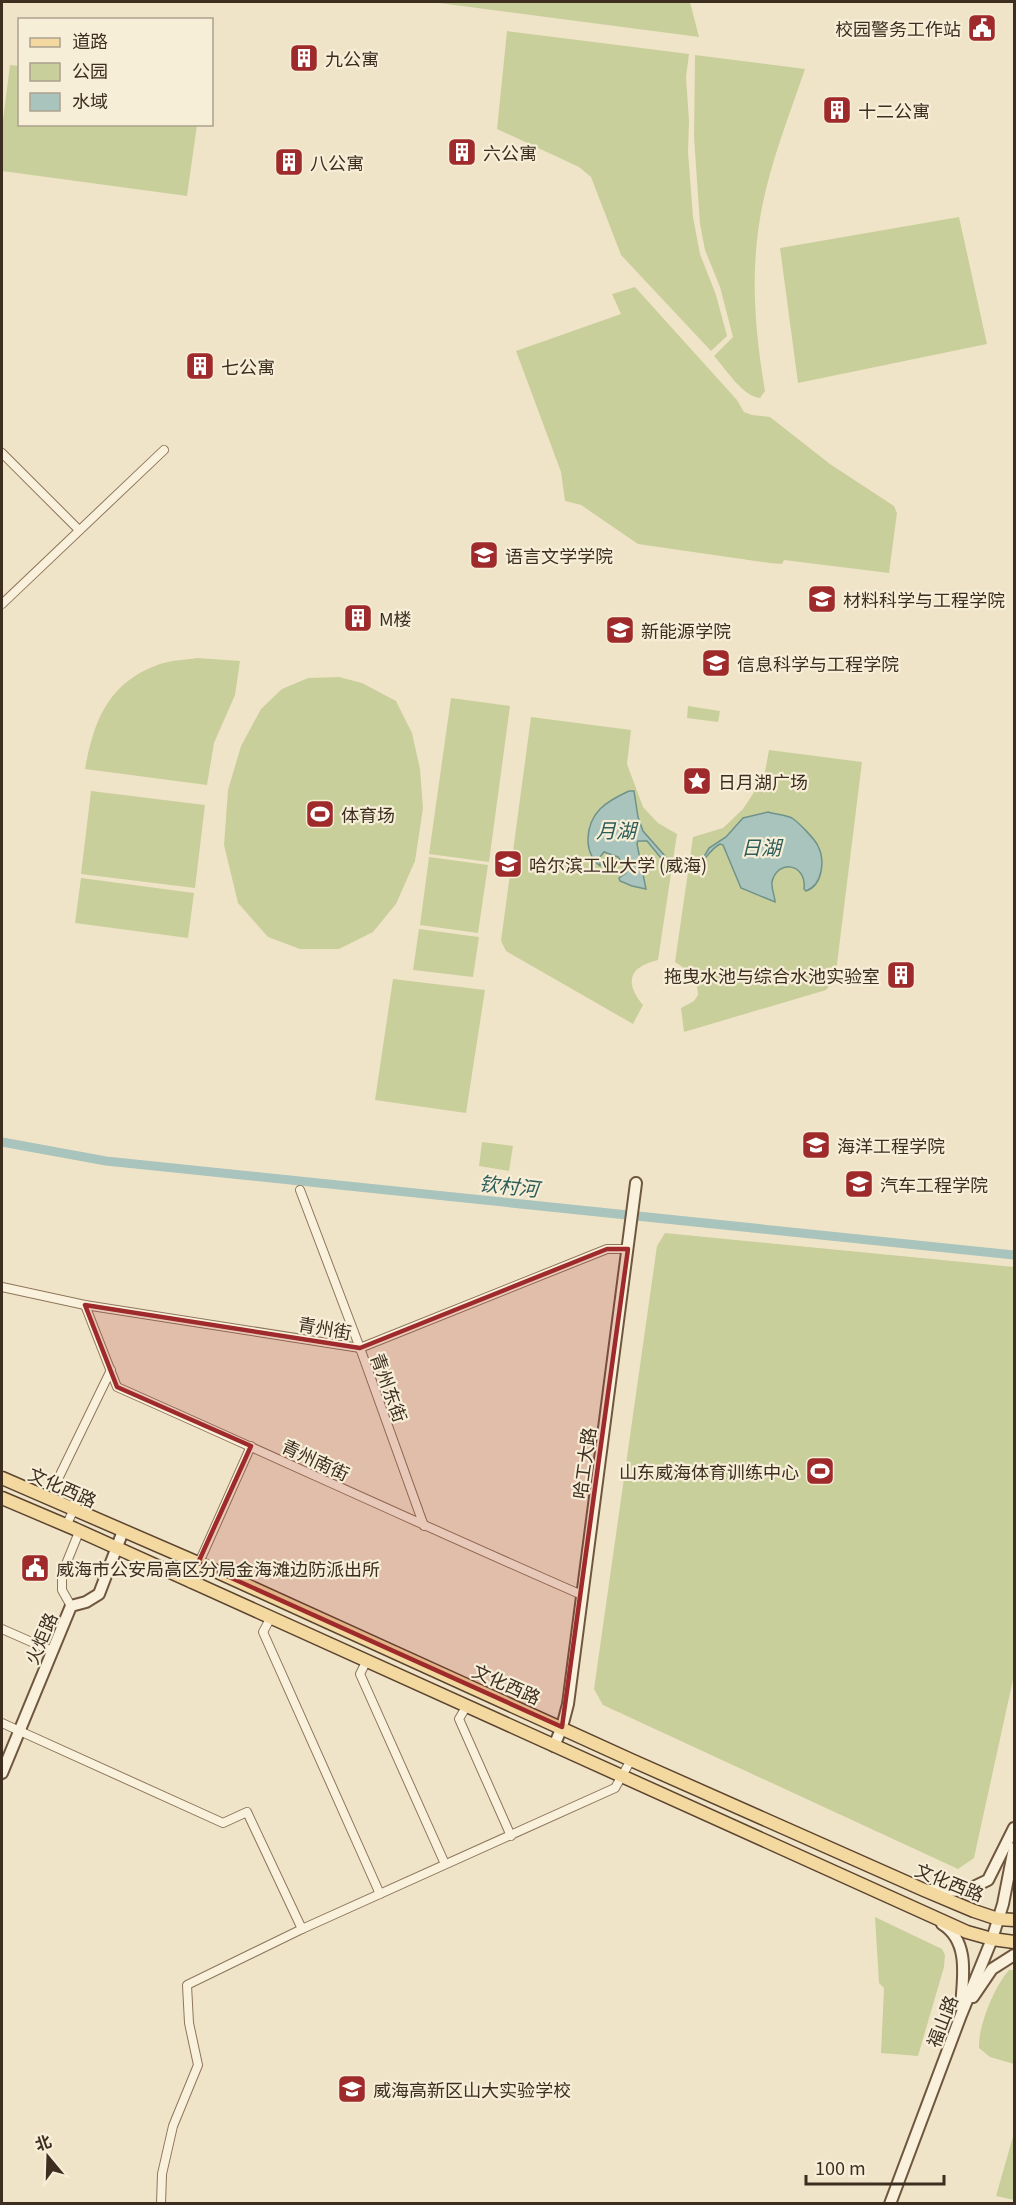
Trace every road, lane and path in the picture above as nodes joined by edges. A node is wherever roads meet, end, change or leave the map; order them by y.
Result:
1 (164, 450) dead end
2 (2, 453) edge
3 (79, 530) junction
4 (2, 604) edge
5 (636, 1183) dead end
6 (300, 1190) dead end
7 (628, 1249) junction
8 (2, 1287) edge
9 (85, 1305) junction
10 (360, 1348) junction
11 (111, 1370) junction
12 (251, 1446) junction
13 (2, 1478) edge
14 (57, 1481) dead end
15 (82, 1492) dead end
16 (2, 1498) edge
17 (73, 1510) junction
18 (66, 1526) junction
19 (424, 1526) junction
20 (123, 1531) junction
21 (79, 1532) junction
22 (117, 1549) junction
23 (198, 1563) junction
24 (190, 1583) junction
25 (582, 1595) junction
26 (71, 1606) junction
27 (270, 1619) junction
28 (2, 1629) edge
29 (52, 1651) junction
30 (366, 1662) junction
31 (466, 1707) junction
32 (2, 1723) edge
33 (562, 1727) junction
34 (20, 1731) junction
35 (554, 1746) junction
36 (631, 1760) junction
37 (2, 1773) edge
38 (622, 1777) junction
39 (1014, 1828) edge
40 (511, 1836) junction
41 (1014, 1848) edge
42 (445, 1864) junction
43 (924, 1890) junction
44 (380, 1894) junction
45 (919, 1910) junction
46 (998, 1919) junction
47 (1014, 1920) edge
48 (302, 1929) junction
49 (992, 1939) junction
50 (1014, 1942) edge
51 (1014, 1955) edge
52 (960, 2014) junction
53 (160, 2204) edge
54 (890, 2204) edge

1 - 3 street
2 - 3 street
3 - 4 street
5 - 7 main road, 哈工大路
6 - 10 street, 青州东街
7 - 10 street, 青州街
7 - 25 main road, 哈工大路
8 - 9 street, 青州街
9 - 10 street, 青州街
9 - 11 street, 青州南街
10 - 19 street, 青州东街
11 - 12 street, 青州南街
11 - 14 street
12 - 19 street, 青州南街
12 - 23 street
13 - 17 main road, 文化西路
15 - 17 street
16 - 18 main road, 文化西路
17 - 18 street
17 - 20 main road, 文化西路
18 - 21 main road, 文化西路
19 - 25 street, 青州南街
20 - 22 main road, 火炬路
20 - 23 main road, 文化西路
21 - 22 main road, 文化西路
21 - 26 street
22 - 24 main road, 文化西路
22 - 26 main road, 火炬路
23 - 24 street
23 - 33 main road, 文化西路
24 - 27 main road, 文化西路
25 - 33 main road, 哈工大路
26 - 29 main road, 火炬路
27 - 30 main road, 文化西路
27 - 44 street
28 - 29 street
29 - 34 main road, 火炬路
30 - 31 main road, 文化西路
30 - 42 street
31 - 35 main road, 文化西路
31 - 40 street
32 - 34 street
33 - 35 main road, 哈工大路
33 - 36 main road, 文化西路
34 - 37 main road, 火炬路
34 - 48 street
35 - 38 main road, 文化西路
36 - 38 street
36 - 43 main road, 文化西路
38 - 40 street
38 - 45 main road, 文化西路
39 - 43 main road
40 - 42 street
41 - 46 main road, 福山路
42 - 44 street
43 - 46 main road, 文化西路
44 - 48 street
45 - 49 main road, 文化西路
45 - 52 main road
46 - 47 main road, 文化西路
46 - 49 main road, 福山路
48 - 53 street
49 - 50 main road, 文化西路
49 - 52 main road, 福山路
51 - 52 main road
52 - 54 main road, 福山路

